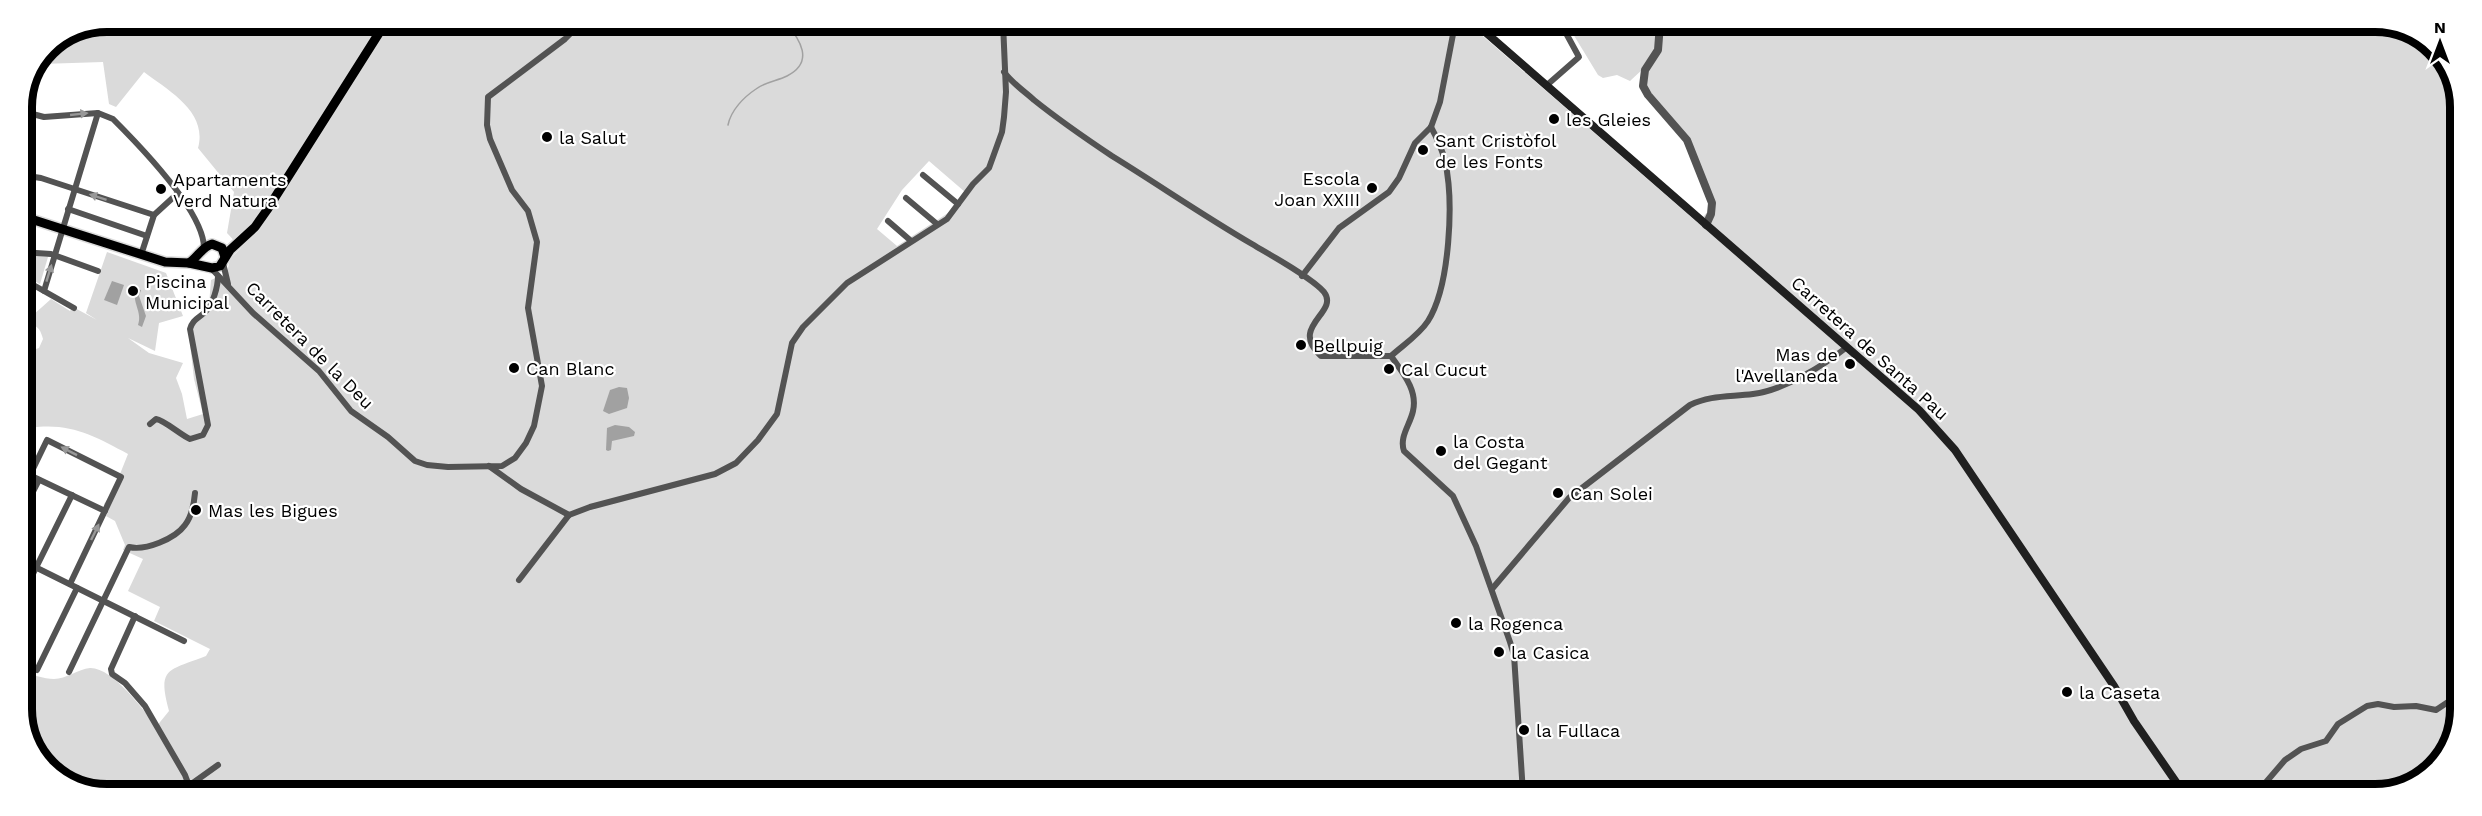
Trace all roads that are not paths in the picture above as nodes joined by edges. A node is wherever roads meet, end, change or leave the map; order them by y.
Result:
1 (380, 32) edge
2 (572, 32) edge
3 (1003, 32) edge
4 (1453, 32) edge
5 (1485, 32) edge
6 (1565, 32) edge
7 (1659, 32) edge
8 (1004, 72) junction
9 (1546, 85) junction
10 (98, 113) junction
11 (32, 114) edge
12 (1431, 127) junction
13 (923, 175) dead end
14 (32, 177) edge
15 (74, 190) junction
16 (178, 193) junction
17 (906, 198) dead end
18 (958, 204) junction
19 (68, 209) junction
20 (154, 215) junction
21 (32, 220) edge
22 (888, 221) dead end
23 (937, 224) junction
24 (1706, 225) junction
25 (62, 229) junction
26 (147, 236) junction
27 (910, 240) junction
28 (237, 243) junction
29 (221, 247) junction
30 (203, 251) junction
31 (32, 253) edge
32 (54, 256) junction
33 (141, 256) junction
34 (224, 260) junction
35 (189, 263) junction
36 (208, 267) junction
37 (98, 271) dead end
38 (218, 276) junction
39 (1302, 276) junction
40 (228, 285) junction
41 (32, 286) edge
42 (44, 291) junction
43 (215, 291) junction
44 (74, 308) dead end
45 (1847, 347) junction
46 (1391, 356) junction
47 (150, 424) dead end
48 (488, 466) junction
49 (32, 471) edge
50 (32, 476) edge
51 (39, 480) junction
52 (195, 493) dead end
53 (32, 494) edge
54 (72, 495) junction
55 (105, 511) junction
56 (569, 515) junction
57 (32, 566) edge
58 (36, 568) junction
59 (32, 576) edge
60 (519, 580) dead end
61 (70, 584) junction
62 (77, 588) junction
63 (1492, 589) junction
64 (103, 600) junction
65 (135, 616) junction
66 (184, 641) dead end
67 (37, 670) dead end
68 (69, 672) dead end
69 (2450, 701) edge
70 (218, 765) dead end
71 (188, 784) edge
72 (195, 784) edge
73 (1522, 784) edge
74 (2178, 784) edge
75 (2264, 784) edge

1 - 28 main road
2 - 48 street, Carretera de la Deu
3 - 8 street
4 - 12 street
5 - 9 main road, Carretera de Santa Pau
6 - 9 street
7 - 24 street
8 - 18 street
8 - 39 street
9 - 24 main road, Carretera de Santa Pau
11 -> 10 street
10 - 15 street
10 - 16 street
12 - 39 street
12 - 46 street
13 - 18 street
14 - 15 street
15 - 19 street
20 -> 15 street
16 - 20 street
16 - 30 street
17 - 23 street
18 - 23 street
19 - 25 street
19 - 26 street
20 - 26 street
21 - 25 main road
22 - 27 street
23 - 27 street
24 - 45 main road, Carretera de Santa Pau
25 - 32 street
25 - 33 main road
26 - 33 street
27 - 56 street
28 - 29 main road
28 - 34 main road
29 - 30 main road
29 - 34 main road
30 - 35 main road
30 - 36 main road
31 - 32 street
32 - 37 street
42 -> 32 street
33 - 35 main road
34 - 36 main road
34 - 40 street, Carretera de la Deu
35 - 36 main road
36 - 38 street, Carretera de la Deu
38 - 40 street, Carretera de la Deu
38 - 43 street
39 - 46 street
40 - 43 street
40 - 48 street, Carretera de la Deu
41 - 42 street
42 - 44 street
43 - 47 street
45 - 63 street
45 - 74 main road, Carretera de Santa Pau
46 - 63 street
48 - 56 street
55 -> 49 street
50 - 51 street
51 - 53 street
51 - 54 street
52 - 64 street
54 - 55 street
54 - 58 street
61 -> 55 street
56 - 60 street
57 - 58 street
58 - 59 street
58 - 61 street
61 - 62 street
62 - 64 street
62 - 67 street
63 - 73 street
64 - 65 street
64 - 68 street
65 - 66 street
65 - 71 street
69 - 75 street
70 - 72 street

